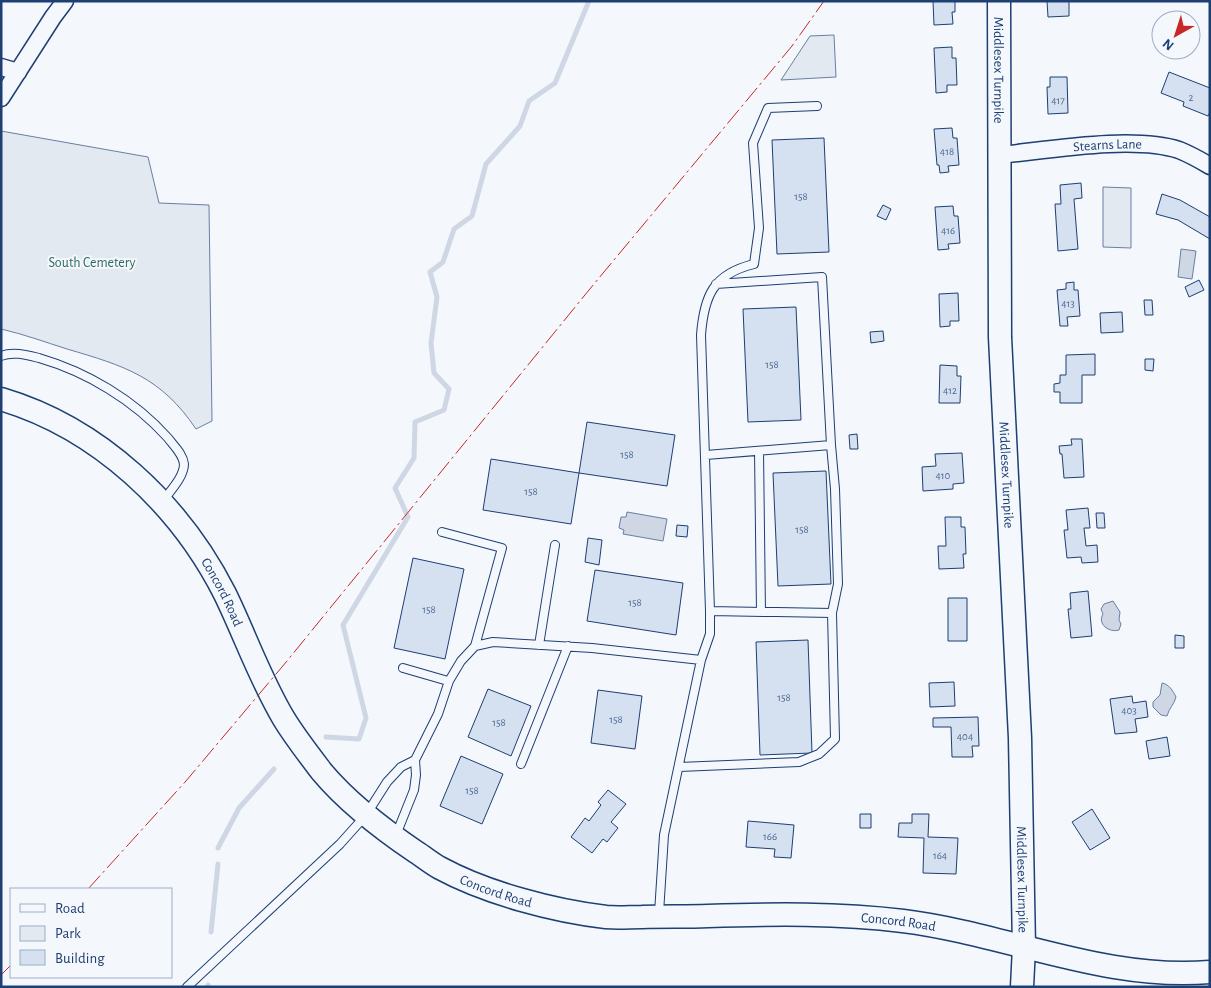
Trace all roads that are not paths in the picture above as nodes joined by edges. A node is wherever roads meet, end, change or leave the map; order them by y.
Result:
1 (65, 1) edge
2 (999, 1) edge
3 (1, 67) edge
4 (18, 72) junction
5 (1, 98) edge
6 (816, 106) dead end
7 (1000, 155) junction
8 (1210, 166) edge
9 (716, 284) junction
10 (1, 356) edge
11 (1, 399) edge
12 (831, 445) junction
13 (759, 450) junction
14 (706, 455) junction
15 (162, 502) junction
16 (442, 532) dead end
17 (555, 545) dead end
18 (710, 611) junction
19 (761, 612) junction
20 (832, 613) junction
21 (539, 644) junction
22 (475, 646) junction
23 (568, 646) junction
24 (701, 660) junction
25 (403, 668) dead end
26 (448, 682) junction
27 (415, 760) junction
28 (521, 764) dead end
29 (679, 767) junction
30 (366, 815) junction
31 (395, 838) junction
32 (659, 916) junction
33 (1024, 947) junction
34 (1210, 972) edge
35 (188, 987) edge
36 (1022, 987) edge

1 - 4 street
2 - 7 main road, Middlesex Turnpike
3 - 4 street
4 - 5 street
6 - 9 lane
7 - 8 street, Stearns Lane
7 - 33 main road, Middlesex Turnpike
9 - 12 lane
9 - 14 lane
10 - 15 lane
11 - 15 main road, Concord Road
12 - 13 lane
12 - 20 lane
13 - 14 lane
13 - 19 lane
14 - 18 lane
15 - 30 main road, Concord Road
16 - 22 lane
17 - 21 lane
18 - 19 lane
18 - 24 lane
19 - 20 lane
20 - 29 lane
21 - 22 lane
21 - 23 lane
22 - 26 lane
23 - 24 lane
23 - 28 lane
24 - 29 lane
25 - 26 lane
26 - 27 lane
27 - 30 lane
27 - 31 lane
29 - 32 lane
30 - 31 main road, Concord Road
30 - 35 lane
31 - 32 main road, Concord Road
32 - 33 main road, Concord Road
33 - 34 main road, Concord Road
33 - 36 main road, Middlesex Turnpike

